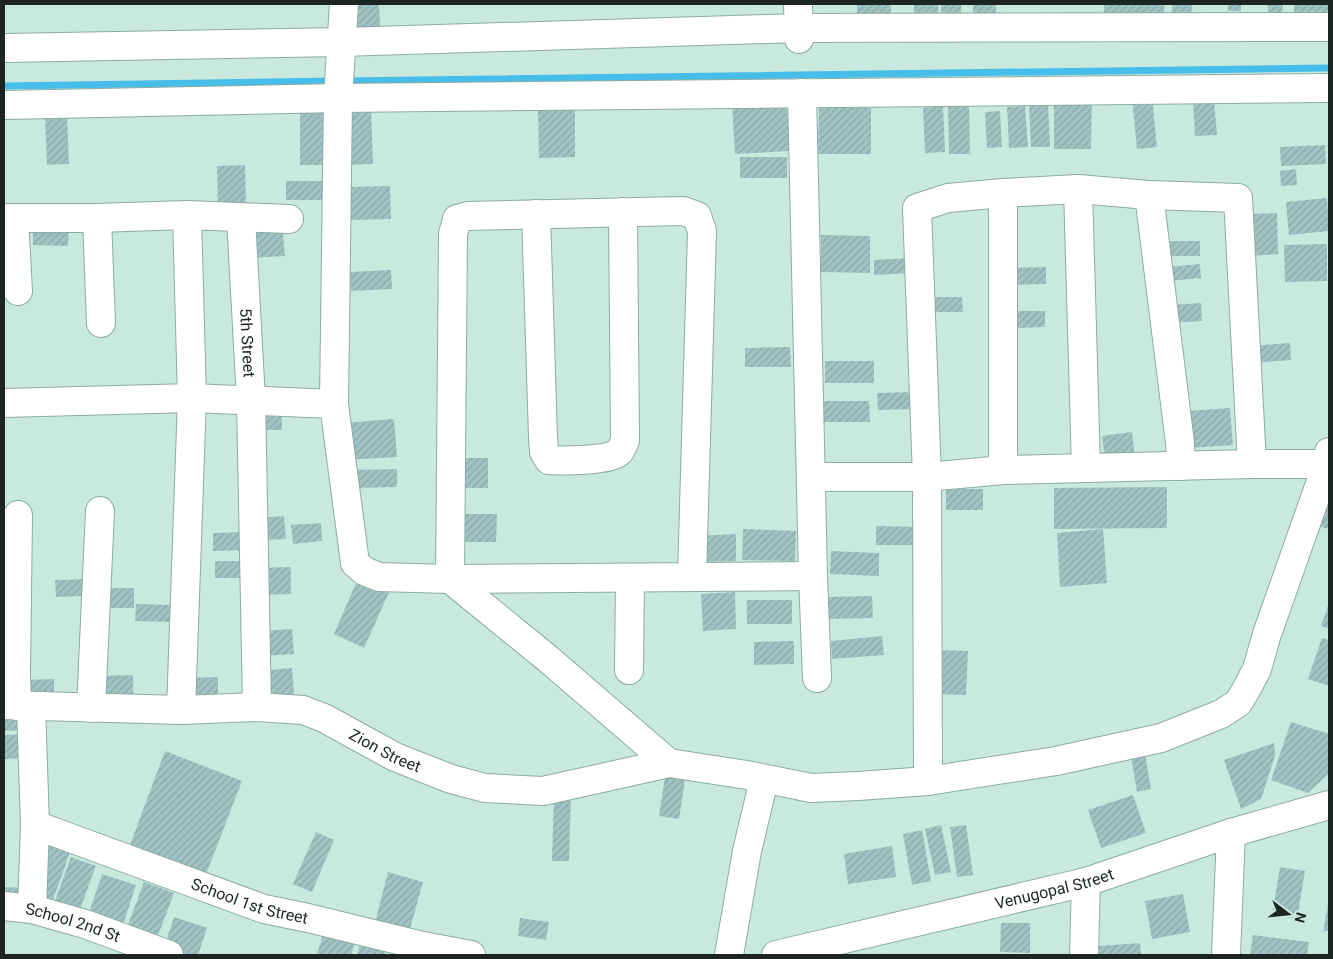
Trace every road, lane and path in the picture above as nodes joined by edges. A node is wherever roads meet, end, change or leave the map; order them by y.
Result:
1 (344, 4) edge
2 (799, 24) edge
3 (1329, 27) edge
4 (342, 42) junction
5 (4, 48) edge
6 (1329, 88) edge
7 (802, 93) junction
8 (338, 98) junction
9 (4, 105) edge
10 (1078, 189) junction
11 (1003, 193) junction
12 (1149, 195) junction
13 (623, 212) junction
14 (536, 214) junction
15 (187, 215) junction
16 (9, 218) edge
17 (96, 218) junction
18 (241, 218) junction
19 (289, 219) dead end
20 (18, 291) dead end
21 (101, 323) dead end
22 (192, 398) junction
23 (251, 400) junction
24 (4, 402) edge
25 (334, 404) junction
26 (1328, 458) edge
27 (1252, 464) junction
28 (1181, 466) junction
29 (1086, 468) junction
30 (1003, 470) junction
31 (811, 477) junction
32 (927, 477) junction
33 (100, 511) dead end
34 (18, 515) dead end
35 (813, 576) junction
36 (692, 577) junction
37 (630, 578) junction
38 (450, 579) junction
39 (629, 670) dead end
40 (817, 678) dead end
41 (17, 706) edge
42 (257, 707) junction
43 (91, 708) junction
44 (181, 710) junction
45 (669, 762) junction
46 (764, 780) junction
47 (928, 781) junction
48 (1329, 805) edge
49 (35, 825) junction
50 (1231, 832) junction
51 (1086, 882) junction
52 (4, 906) edge
53 (32, 909) junction
54 (169, 955) edge
55 (471, 955) edge
56 (729, 955) edge
57 (776, 955) edge
58 (1084, 955) edge
59 (1226, 955) edge

1 - 4 street
2 - 3 street
2 - 4 street
4 - 5 street
4 - 8 street
6 - 7 street
7 - 8 street
7 - 31 street
8 - 9 street
8 - 25 street
10 - 11 street
10 - 12 street
10 - 29 street
11 - 30 street
11 - 32 street
12 - 27 street
12 - 28 street
13 - 14 street
13 - 14 street
13 - 36 street
14 - 38 street
15 - 17 street
15 - 18 street
15 - 22 street
16 - 17 street
16 - 20 street
17 - 21 street
18 - 19 street
18 - 23 street, 5th Street
22 - 23 street
22 - 24 street
22 - 44 street
23 - 25 street
23 - 42 street, 5th Street
25 - 38 street
26 - 27 street
26 - 47 street, Zion Street
27 - 28 street
28 - 29 street
29 - 30 street
30 - 32 street
31 - 32 street
31 - 35 street
32 - 47 street
33 - 43 street
34 - 41 street
35 - 36 street
35 - 40 street
36 - 37 street
37 - 38 street
37 - 39 street
38 - 45 street
41 - 43 street, Zion Street
41 - 49 street
42 - 44 street, Zion Street
42 - 45 street, Zion Street
43 - 44 street, Zion Street
45 - 46 street, Zion Street
46 - 47 street, Zion Street
46 - 56 street
48 - 50 street, Venugopal Street
49 - 53 street
49 - 55 street, School 1st Street
50 - 51 street, Venugopal Street
50 - 59 street
51 - 57 street, Venugopal Street
51 - 58 street
52 - 53 street, School 2nd St
53 - 54 street, School 2nd St

